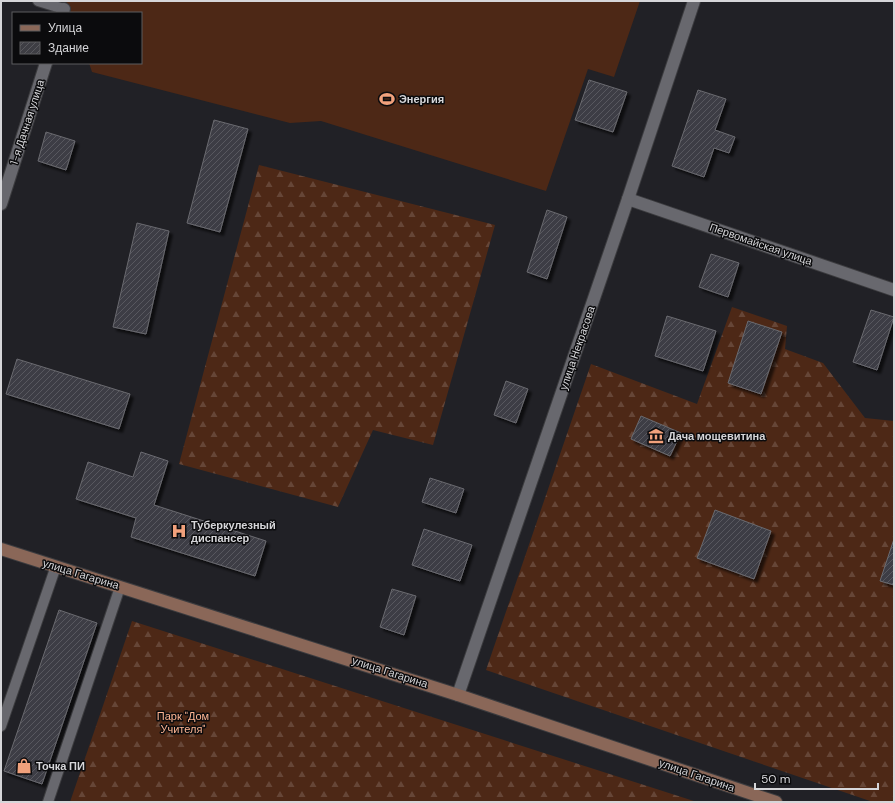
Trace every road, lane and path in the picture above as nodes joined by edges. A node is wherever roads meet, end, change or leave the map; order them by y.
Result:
1 (38, 1) edge
2 (694, 1) edge
3 (63, 11) edge
4 (46, 64) edge
5 (628, 199) junction
6 (1, 204) edge
7 (894, 290) edge
8 (1, 549) edge
9 (56, 566) junction
10 (120, 587) junction
11 (458, 694) junction
12 (1, 726) edge
13 (48, 802) edge
14 (776, 802) edge

1 - 3 lane
2 - 5 street, улица Некрасова
4 - 6 street, 1-я Дачная улица
5 - 7 street, Первомайская улица
5 - 11 street, улица Некрасова
8 - 9 street, улица Гагарина
9 - 10 street, улица Гагарина
9 - 12 lane
10 - 11 street, улица Гагарина
10 - 13 lane
11 - 14 street, улица Гагарина

